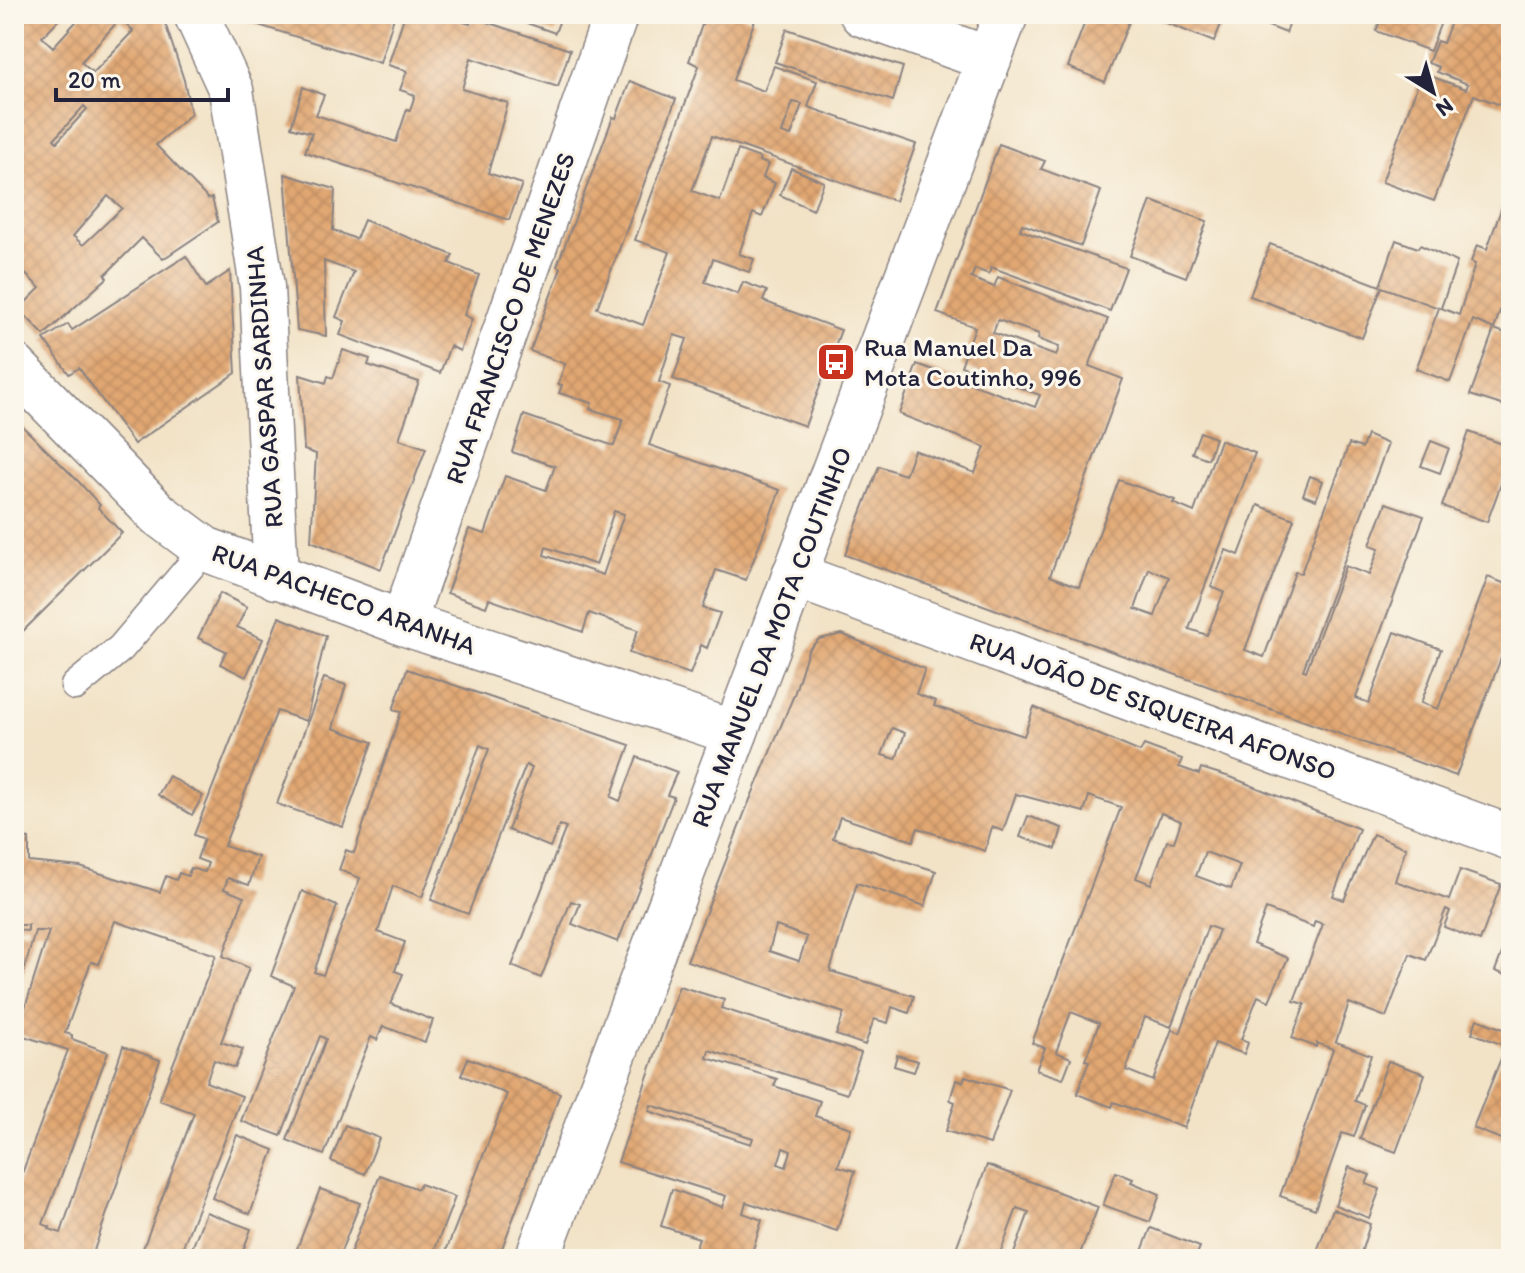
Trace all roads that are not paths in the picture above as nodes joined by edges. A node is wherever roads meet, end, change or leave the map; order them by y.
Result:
1 (196, 14) edge
2 (616, 14) edge
3 (862, 14) edge
4 (1006, 14) edge
5 (989, 59) junction
6 (14, 366) edge
7 (205, 549) junction
8 (794, 575) junction
9 (276, 577) junction
10 (403, 623) junction
11 (75, 686) dead end
12 (735, 733) junction
13 (1511, 838) edge
14 (537, 1259) edge

1 - 9 street, RUA GASPAR SARDINHA
2 - 10 street, RUA FRANCISCO DE MENEZES
3 - 5 street
4 - 5 street, RUA MANUEL DA MOTA COUTINHO
5 - 8 street, RUA MANUEL DA MOTA COUTINHO
6 - 7 street, RUA PACHECO ARANHA
7 - 9 street, RUA PACHECO ARANHA
7 - 11 lane
8 - 12 street, RUA MANUEL DA MOTA COUTINHO
8 - 13 street, RUA JOÃO DE SIQUEIRA AFONSO
9 - 10 street, RUA PACHECO ARANHA
10 - 12 street, RUA PACHECO ARANHA
12 - 14 street, RUA MANUEL DA MOTA COUTINHO

